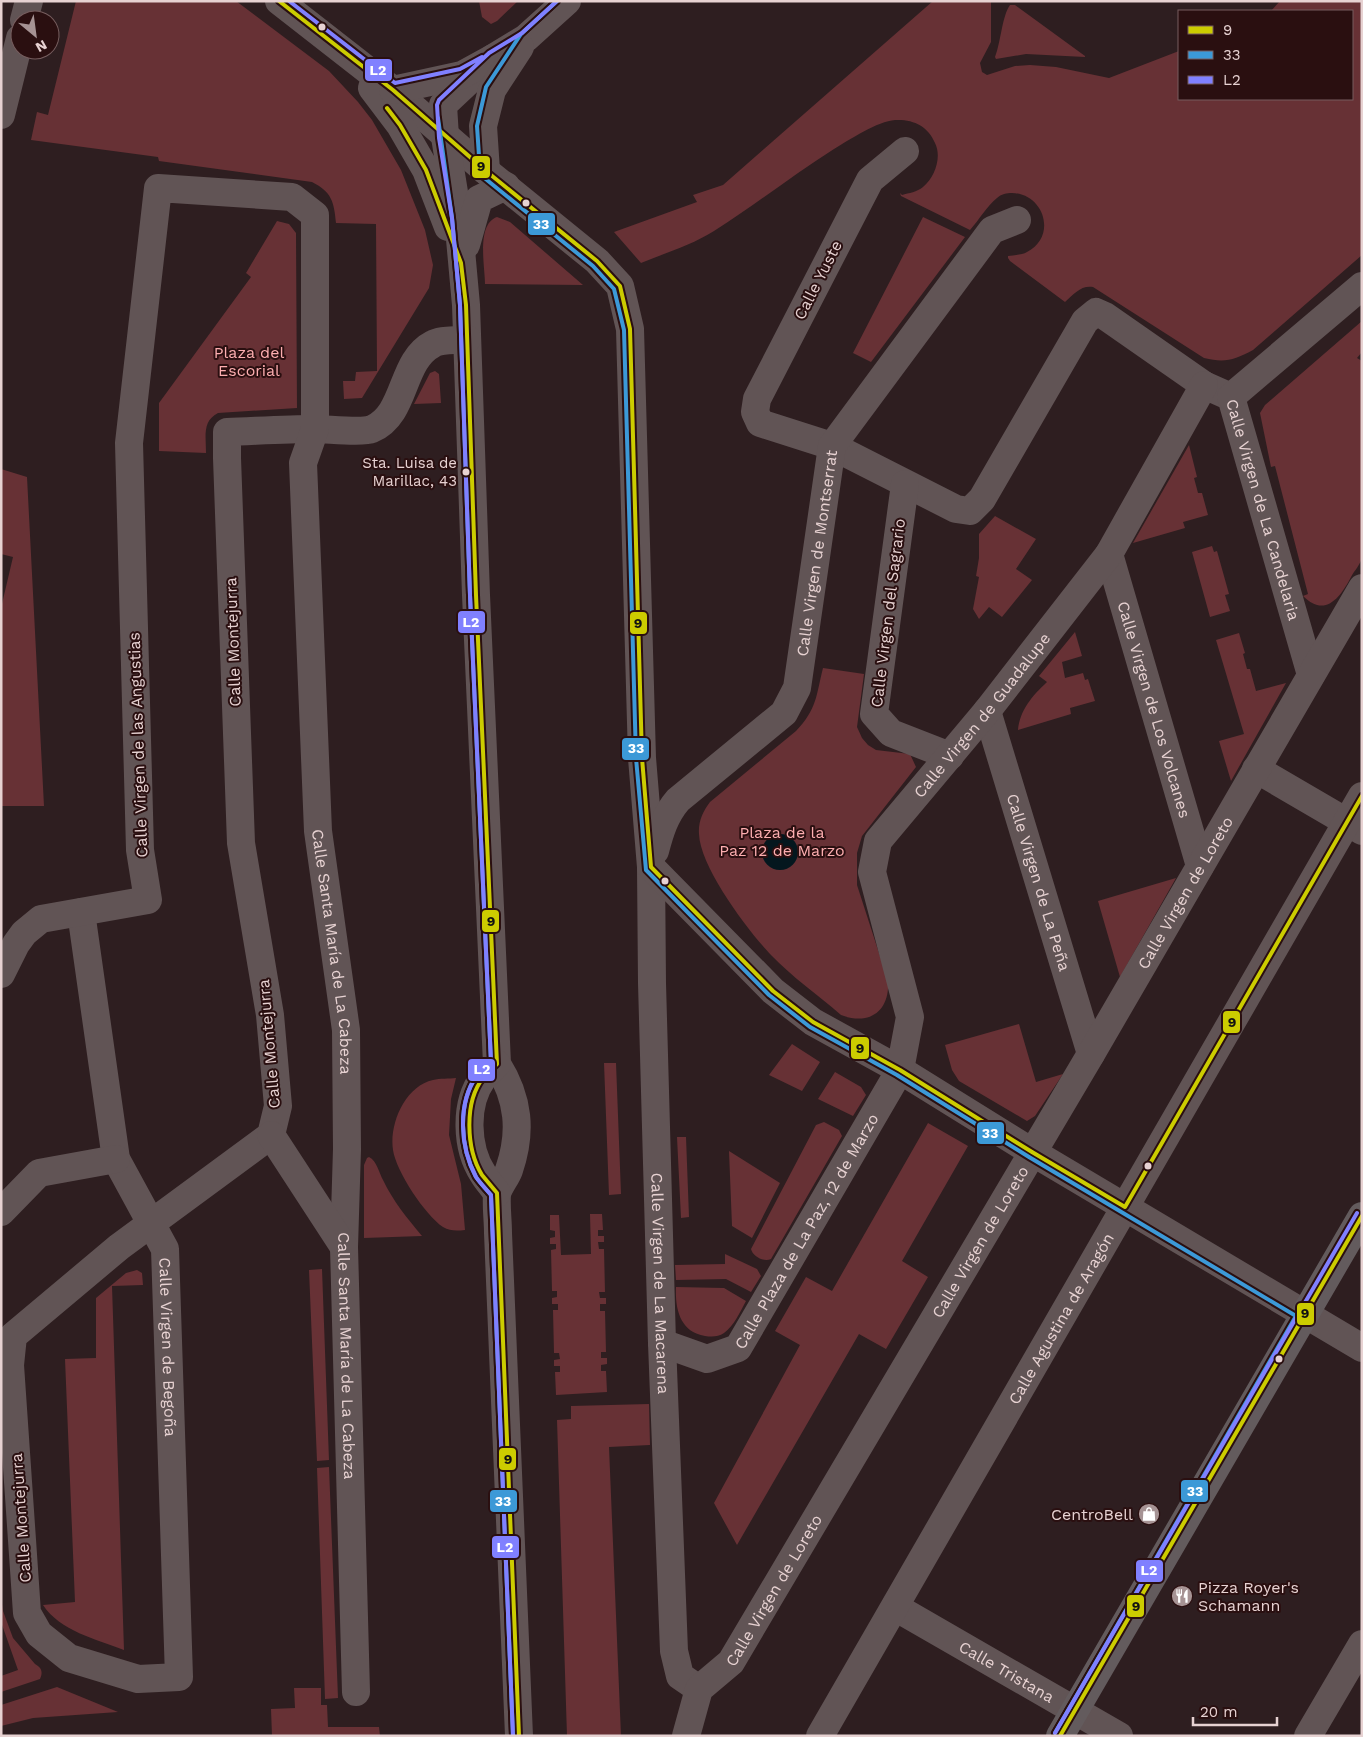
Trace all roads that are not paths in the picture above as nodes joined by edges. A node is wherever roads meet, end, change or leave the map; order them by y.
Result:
1 (279, 1) edge
2 (567, 1) edge
3 (526, 38) junction
4 (346, 55) junction
5 (494, 58) junction
6 (15, 60) edge
7 (393, 90) junction
8 (1, 115) edge
9 (445, 137) junction
10 (905, 151) dead end
11 (496, 179) junction
12 (1017, 220) dead end
13 (461, 263) junction
14 (1362, 286) edge
15 (467, 340) junction
16 (1204, 385) junction
17 (1231, 397) junction
18 (760, 423) joint
19 (316, 429) junction
20 (129, 443) joint
21 (832, 446) junction
22 (905, 484) junction
23 (1109, 554) junction
24 (1362, 588) edge
25 (1311, 675) junction
26 (988, 711) junction
27 (950, 756) junction
28 (1256, 769) junction
29 (1362, 796) edge
30 (1354, 826) edge
31 (1200, 866) junction
32 (651, 867) junction
33 (81, 912) junction
34 (1, 974) edge
35 (1090, 1054) junction
36 (497, 1064) junction
37 (900, 1070) junction
38 (271, 1135) junction
39 (1032, 1152) junction
40 (116, 1159) junction
41 (498, 1192) junction
42 (1125, 1207) junction
43 (1, 1212) edge
44 (1362, 1216) edge
45 (150, 1223) junction
46 (344, 1247) junction
47 (1305, 1314) junction
48 (662, 1343) junction
49 (1362, 1348) edge
50 (895, 1607) junction
51 (1362, 1644) edge
52 (179, 1677) joint
53 (699, 1689) junction
54 (356, 1692) dead end
55 (1075, 1711) junction
56 (518, 1736) edge
57 (686, 1736) edge
58 (820, 1736) edge
59 (1060, 1736) edge
60 (1119, 1736) edge
61 (1308, 1736) edge

1 - 4 street
2 - 3 street
3 - 5 street
3 - 11 street
4 - 7 street
4 - 13 street
5 - 7 street
5 - 9 street
6 - 8 street
7 - 9 street
9 - 11 street
9 - 13 street
10 - 18 street, Calle Yuste
11 - 13 street
11 - 32 street
12 - 21 street, Calle Virgen de Montserrat
13 - 15 street
14 - 17 street
15 - 19 street, Calle Montejurra
15 - 36 street
16 - 17 street, Calle Virgen de La Candelaria
16 - 22 street, Calle Virgen de La Candelaria
16 - 23 street, Calle Virgen de Guadalupe
17 - 25 street, Calle Virgen de La Candelaria
18 - 21 street, Calle Virgen de La Candelaria
19 - 20 street, Calle Santa María de La Cabeza
19 - 38 street, Calle Montejurra
19 - 46 street, Calle Santa María de La Cabeza
20 - 33 street, Calle Virgen de las Angustias
21 - 22 street, Calle Virgen de La Candelaria
21 - 32 street, Calle Virgen de Montserrat
22 - 27 street, Calle Virgen del Sagrario
23 - 26 street, Calle Virgen de Guadalupe
23 - 31 street, Calle Virgen de Los Volcanes
24 - 25 street, Calle Virgen de Loreto
25 - 28 street, Calle Virgen de Loreto
26 - 27 street, Calle Virgen de Guadalupe
26 - 35 street, Calle Virgen de La Peña
27 - 37 street, Calle Virgen de Guadalupe
28 - 30 street
28 - 31 street, Calle Virgen de Loreto
29 - 30 street, Calle Agustina de Aragón
30 - 42 street, Calle Agustina de Aragón
31 - 35 street, Calle Virgen de Loreto
32 - 37 street
32 - 48 street, Calle Virgen de La Macarena
33 - 34 street, Calle Virgen de las Angustias
33 - 40 street, Calle Virgen de Begoña
35 - 39 street, Calle Virgen de Loreto
36 - 41 street
36 - 41 street
37 - 39 street
37 - 48 street, Calle Plaza de La Paz, 12 de Marzo
38 - 45 street, Calle Montejurra
38 - 46 street
39 - 42 street
39 - 53 street, Calle Virgen de Loreto
40 - 43 street
40 - 45 street, Calle Virgen de Begoña
41 - 56 street
42 - 47 street
42 - 50 street, Calle Agustina de Aragón
44 - 47 street
45 - 52 street, Calle Virgen de Begoña
45 - 52 street, Calle Montejurra
46 - 54 street, Calle Santa María de La Cabeza
47 - 49 street
47 - 55 street
48 - 53 street, Calle Virgen de La Macarena
50 - 55 street, Calle Tristana
50 - 58 street, Calle Agustina de Aragón
51 - 61 street
53 - 57 street
55 - 59 street
55 - 60 street, Calle Tristana

